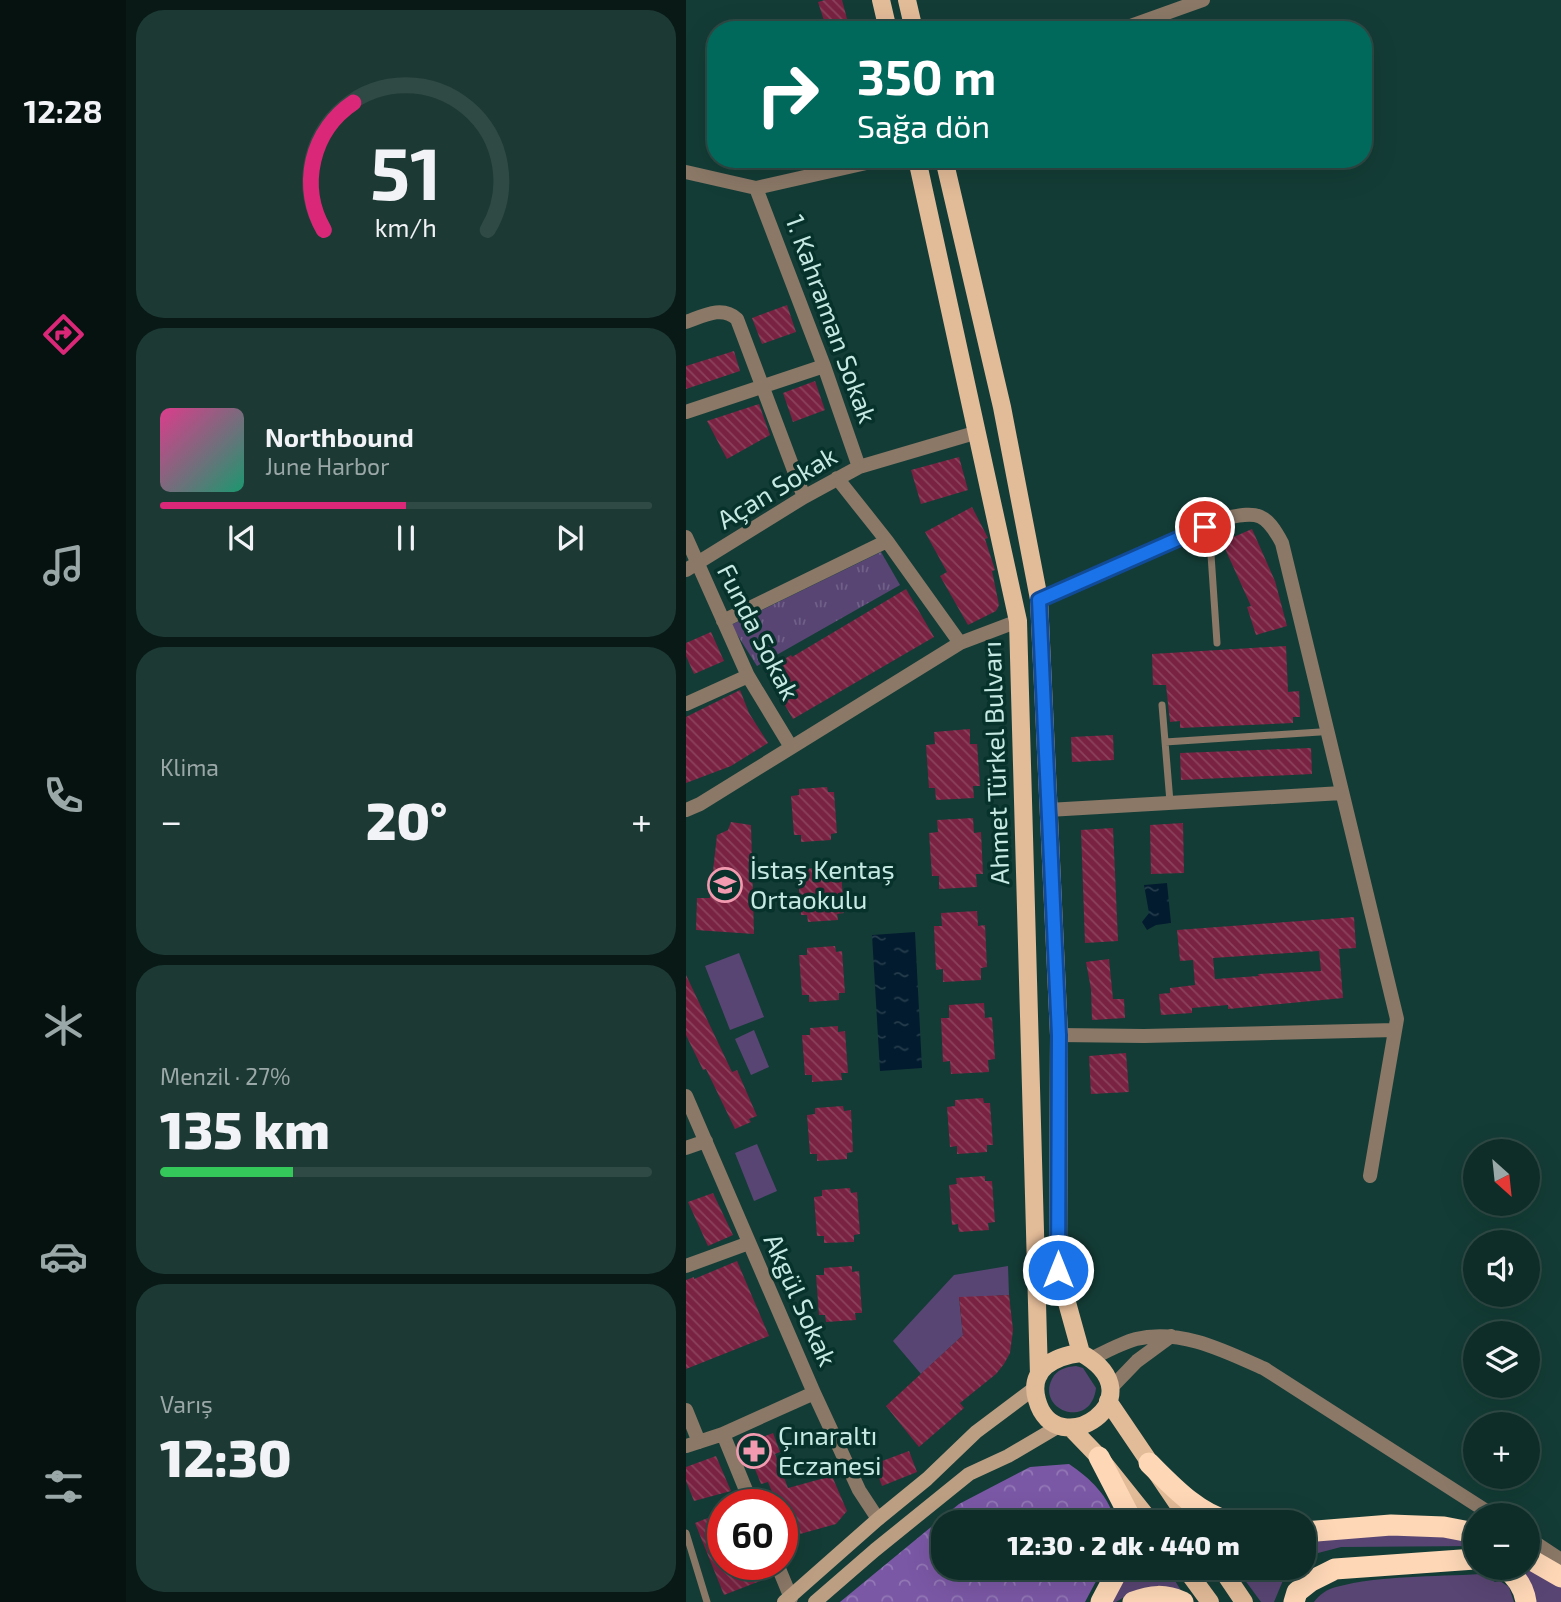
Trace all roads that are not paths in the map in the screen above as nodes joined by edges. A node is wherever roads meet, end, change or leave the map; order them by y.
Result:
1 (881, 0) edge
2 (907, 0) edge
3 (1203, 0) edge
4 (886, 21) edge
5 (912, 21) edge
6 (1144, 21) edge
7 (844, 168) edge
8 (919, 168) edge
9 (946, 168) edge
10 (686, 172) edge
11 (756, 188) junction
12 (686, 322) edge
13 (824, 366) junction
14 (764, 388) junction
15 (686, 412) edge
16 (978, 432) junction
17 (859, 467) junction
18 (837, 478) junction
19 (804, 497) junction
20 (1205, 527) junction
21 (686, 537) edge
22 (887, 541) junction
23 (692, 568) edge
24 (1039, 600) junction
25 (723, 621) junction
26 (1018, 621) junction
27 (960, 643) junction
28 (1217, 643) dead end
29 (748, 676) junction
30 (686, 704) edge
31 (1163, 705) dead end
32 (1320, 732) dead end
33 (1165, 742) junction
34 (791, 747) junction
35 (1342, 793) junction
36 (1170, 804) junction
37 (686, 810) edge
38 (1048, 810) junction
39 (1395, 1030) junction
40 (1059, 1035) junction
41 (686, 1096) edge
42 (706, 1141) junction
43 (686, 1148) edge
44 (1370, 1176) dead end
45 (749, 1243) junction
46 (686, 1266) edge
47 (1172, 1335) junction
48 (1086, 1356) junction
49 (1037, 1381) junction
50 (814, 1393) junction
51 (1109, 1395) junction
52 (686, 1410) edge
53 (1065, 1427) junction
54 (723, 1434) junction
55 (692, 1444) edge
56 (1099, 1457) junction
57 (1149, 1463) junction
58 (745, 1489) edge
59 (1474, 1503) edge
60 (1126, 1510) edge
61 (1141, 1510) edge
62 (1182, 1510) edge
63 (1204, 1510) edge
64 (878, 1519) junction
65 (1316, 1531) edge
66 (1463, 1531) edge
67 (686, 1533) edge
68 (1540, 1546) edge
69 (1463, 1560) edge
70 (1561, 1560) edge
71 (1540, 1565) edge
72 (1561, 1577) edge
73 (782, 1580) edge
74 (1113, 1580) edge
75 (1194, 1580) edge
76 (1229, 1580) edge
77 (1517, 1580) edge
78 (788, 1600) edge
79 (707, 1602) edge
80 (815, 1602) edge
81 (1101, 1602) edge
82 (1133, 1602) edge
83 (1183, 1602) edge
84 (1210, 1602) edge
85 (1244, 1602) edge
86 (1294, 1602) edge
87 (1526, 1602) edge

1 - 4 main road
2 - 5 main road
3 - 6 street
7 - 11 street
8 - 16 main road, Ahmet Türkel Bulvarı
9 - 24 main road, Ahmet Türkel Bulvarı
10 - 11 street
11 - 13 street, 1. Kahraman Sokak
12 - 14 street
13 - 14 street
13 - 17 street, 1. Kahraman Sokak
14 - 15 street
14 - 19 street
16 - 17 street, Açan Sokak
16 - 26 main road, Ahmet Türkel Bulvarı
17 - 18 street, Açan Sokak
18 - 19 street, Açan Sokak
18 - 22 street
19 - 23 street, Açan Sokak
20 - 24 street
20 - 28 lane
20 - 35 street
21 - 23 street, Funda Sokak
22 - 25 street
22 - 27 street
23 - 25 street, Funda Sokak
24 - 38 main road, Ahmet Türkel Bulvarı
25 - 29 street, Funda Sokak
26 - 27 street
26 - 49 main road, Ahmet Türkel Bulvarı
27 - 34 street
29 - 30 street
29 - 34 street, Funda Sokak
31 - 33 lane
32 - 33 lane
33 - 36 lane
34 - 37 street
35 - 36 street
35 - 39 street
36 - 38 street
38 - 40 main road, Ahmet Türkel Bulvarı
39 - 40 street
39 - 44 street
40 - 48 main road, Ahmet Türkel Bulvarı
41 - 42 street, Akgül Sokak
42 - 43 street
42 - 45 street, Akgül Sokak
45 - 46 street
45 - 50 street, Akgül Sokak
47 - 48 street
47 - 51 street
47 - 59 street
48 - 49 main road
48 - 51 main road
49 - 53 main road
49 - 64 main road
50 - 54 street
50 - 64 street, Akgül Sokak
51 - 53 main road
51 - 57 main road
52 - 55 street
53 - 56 main road
53 - 80 main road
54 - 55 street
54 - 58 street
56 - 60 highway
56 - 61 main road
57 - 62 main road
57 - 63 highway
64 - 78 main road
65 - 66 highway
67 - 79 lane
68 - 70 street
69 - 86 highway
71 - 72 highway
73 - 78 street
74 - 81 highway
75 - 84 main road
76 - 85 main road
77 - 87 highway
82 - 83 highway

